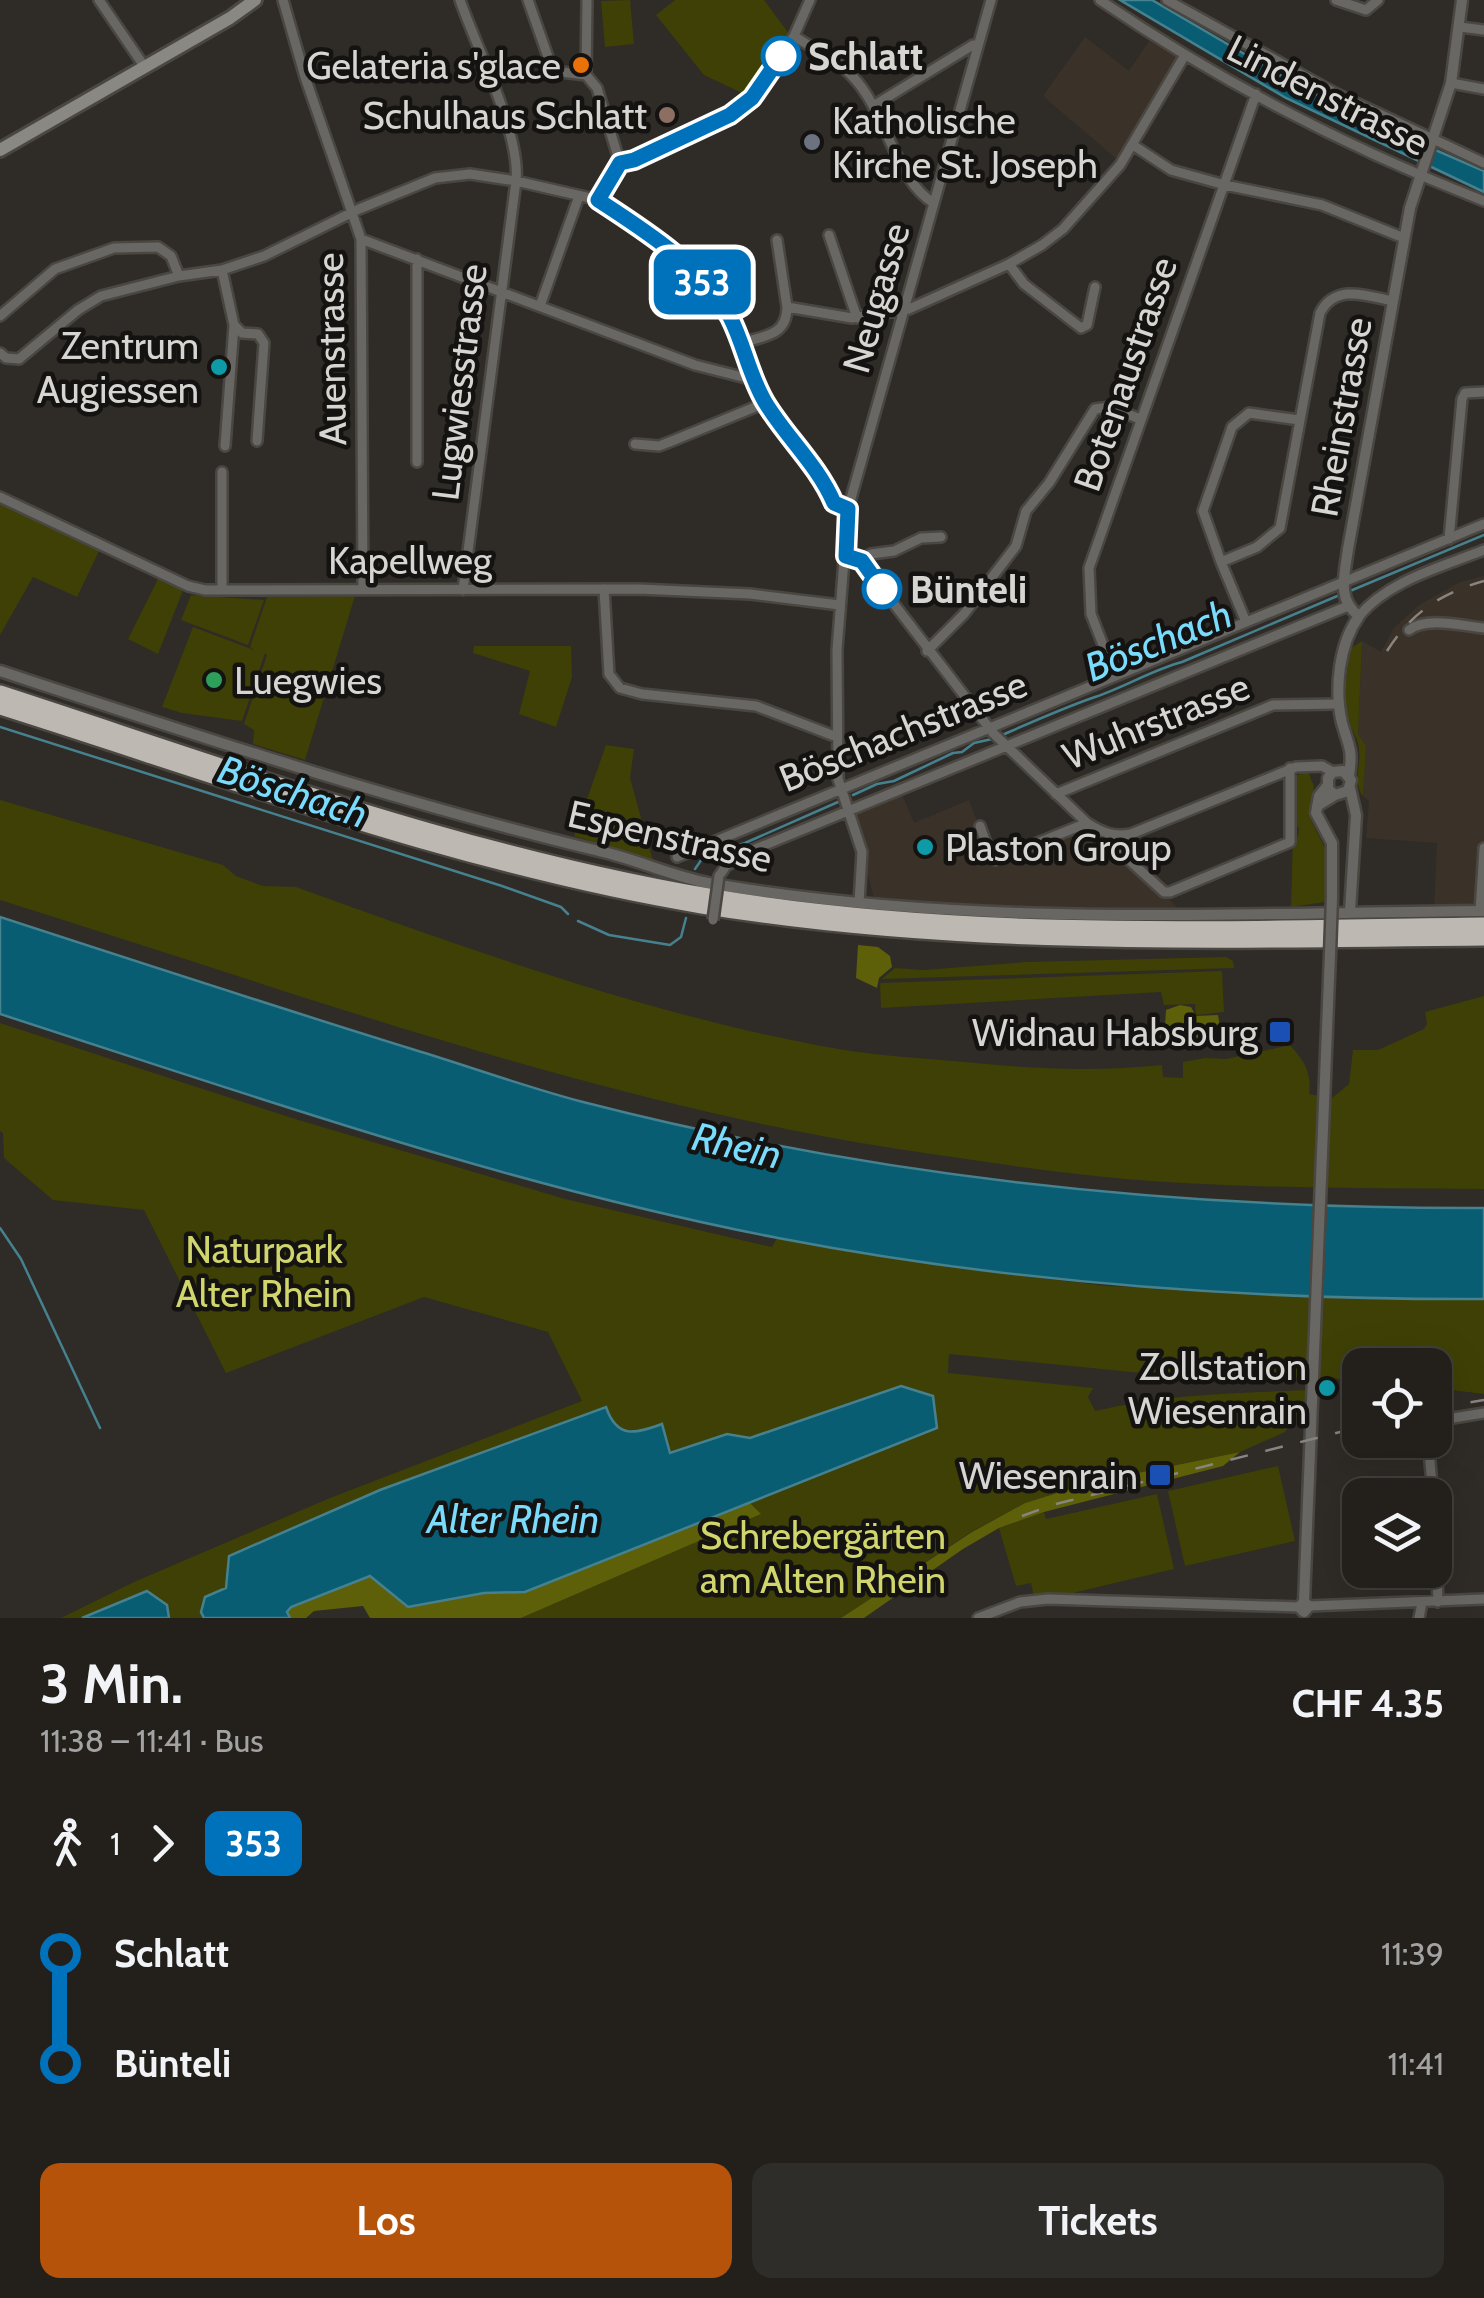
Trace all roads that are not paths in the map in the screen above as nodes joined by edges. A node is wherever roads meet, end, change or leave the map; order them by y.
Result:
1 (100, 0) edge
2 (255, 0) edge
3 (283, 0) edge
4 (460, 0) edge
5 (528, 0) edge
6 (588, 0) edge
7 (810, 0) edge
8 (990, 0) edge
9 (1100, 0) edge
10 (1168, 0) edge
11 (1336, 0) edge
12 (1378, 0) edge
13 (1462, 0) edge
14 (1460, 28) junction
15 (1484, 30) edge
16 (794, 36) junction
17 (978, 46) junction
18 (1185, 55) junction
19 (144, 66) junction
20 (586, 75) junction
21 (1451, 83) junction
22 (1484, 88) edge
23 (1256, 94) junction
24 (873, 106) junction
25 (1433, 140) junction
26 (1133, 145) junction
27 (0, 150) edge
28 (1484, 162) edge
29 (620, 163) junction
30 (1420, 174) junction
31 (516, 181) junction
32 (1225, 186) junction
33 (579, 196) junction
34 (598, 200) junction
35 (1484, 202) edge
36 (934, 203) junction
37 (354, 212) junction
38 (829, 236) dead end
39 (1404, 238) junction
40 (362, 239) junction
41 (776, 240) dead end
42 (417, 259) junction
43 (1009, 264) junction
44 (222, 270) junction
45 (179, 276) junction
46 (1095, 286) dead end
47 (501, 292) junction
48 (1392, 300) junction
49 (540, 306) junction
50 (787, 308) junction
51 (904, 309) junction
52 (0, 316) edge
53 (857, 318) junction
54 (234, 324) junction
55 (741, 343) junction
56 (0, 353) edge
57 (754, 380) junction
58 (1484, 392) edge
59 (765, 402) junction
60 (1140, 419) junction
61 (1299, 420) junction
62 (256, 440) dead end
63 (636, 444) dead end
64 (225, 446) dead end
65 (418, 462) dead end
66 (222, 472) dead end
67 (0, 496) edge
68 (848, 509) junction
69 (1484, 524) edge
70 (940, 537) dead end
71 (1449, 539) junction
72 (1484, 550) edge
73 (846, 556) junction
74 (862, 561) junction
75 (1222, 562) junction
76 (1344, 584) junction
77 (604, 589) junction
78 (222, 590) junction
79 (362, 590) junction
80 (464, 590) junction
81 (1346, 604) junction
82 (840, 605) junction
83 (1359, 616) junction
84 (1246, 622) junction
85 (1484, 628) edge
86 (1409, 630) dead end
87 (927, 650) junction
88 (0, 671) edge
89 (1115, 676) junction
90 (0, 690) edge
91 (1339, 704) junction
92 (0, 707) edge
93 (992, 730) junction
94 (837, 737) junction
95 (1005, 744) junction
96 (1290, 768) junction
97 (1338, 783) junction
98 (841, 788) junction
99 (1056, 794) junction
100 (850, 809) junction
101 (1088, 822) junction
102 (980, 826) dead end
103 (1113, 836) junction
104 (1484, 848) edge
105 (677, 857) dead end
106 (858, 904) junction
107 (1350, 911) junction
108 (1483, 915) edge
109 (713, 920) dead end
110 (1484, 938) edge
111 (1484, 1413) edge
112 (1452, 1418) edge
113 (1437, 1588) edge
114 (1484, 1599) edge
115 (1438, 1602) junction
116 (1422, 1603) junction
117 (1304, 1609) edge
118 (978, 1618) edge
119 (1419, 1618) edge

1 - 19 street
2 - 19 main road
3 - 37 street, Auenstrasse
4 - 31 street, Lugwiesstrasse
5 - 20 street
6 - 20 street
7 - 16 street
8 - 17 street, Neugasse
9 - 18 street, Lindenstrasse
10 - 25 street
11 - 12 street
13 - 14 street, Rheinstrasse
14 - 15 street
14 - 21 street, Rheinstrasse
16 - 24 street
16 - 29 street
17 - 24 street
17 - 36 street, Neugasse
18 - 23 street, Lindenstrasse
18 - 26 street
19 - 27 main road
20 - 29 street
21 - 22 street
21 - 25 street, Rheinstrasse
23 - 30 street, Lindenstrasse
23 - 32 street, Botenaustrasse
24 - 36 street
25 - 28 street
25 - 30 street, Rheinstrasse
26 - 32 street
26 - 43 street
29 - 34 street
30 - 35 street, Lindenstrasse
30 - 39 street, Rheinstrasse
31 - 33 street
31 - 37 street
31 - 47 street, Lugwiesstrasse
32 - 39 street
32 - 60 street, Botenaustrasse
33 - 34 street
33 - 49 street
34 - 55 street
36 - 51 street, Neugasse
37 - 40 street, Auenstrasse
37 - 44 street
38 - 53 street
39 - 48 street, Rheinstrasse
40 - 42 street
40 - 79 street, Auenstrasse
41 - 50 street
42 - 47 street
42 - 65 street
43 - 46 street
43 - 51 street
44 - 45 street
44 - 54 street
45 - 52 street
45 - 56 street
47 - 49 street
47 - 80 street, Lugwiesstrasse
48 - 61 street
48 - 76 street, Rheinstrasse
49 - 57 street
50 - 53 street
50 - 55 street
51 - 53 street
51 - 68 street, Neugasse
54 - 62 street
54 - 64 street
55 - 57 street
57 - 59 street
58 - 71 street
59 - 63 street
59 - 68 street
60 - 87 street
60 - 89 street, Botenaustrasse
61 - 75 street
61 - 75 street
66 - 78 street
67 - 78 street, Kapellweg
68 - 73 street, Neugasse
69 - 71 street, Böschachstrasse
70 - 74 street
71 - 76 street, Böschachstrasse
72 - 83 street
73 - 74 street
73 - 82 street, Neugasse
74 - 87 street
75 - 84 street
76 - 81 street, Rheinstrasse
76 - 84 street, Böschachstrasse
77 - 80 street, Kapellweg
77 - 82 street, Kapellweg
77 - 94 street
78 - 79 street, Kapellweg
79 - 80 street, Kapellweg
81 - 83 street
81 - 95 street
82 - 94 street, Neugasse
83 - 91 street
84 - 89 street, Böschachstrasse
85 - 86 street
87 - 93 street
88 - 106 street, Espenstrasse
89 - 93 street, Böschachstrasse
90 - 108 highway
91 - 97 street
91 - 99 street, Wuhrstrasse
92 - 110 highway
93 - 95 street
93 - 98 street, Böschachstrasse
94 - 98 street, Neugasse
95 - 99 street
95 - 100 street
96 - 97 street
96 - 103 street
96 - 103 street
97 - 107 street
97 - 117 street, bridge
98 - 100 street, Neugasse
98 - 105 street, Böschachstrasse
99 - 101 street
100 - 106 street, Neugasse
100 - 109 street, bridge
101 - 102 street
101 - 103 street
104 - 108 street
106 - 107 street, Espenstrasse
107 - 108 street, Espenstrasse
111 - 112 street
113 - 115 street
114 - 115 street
115 - 116 street
116 - 117 street
116 - 119 street
117 - 118 street

